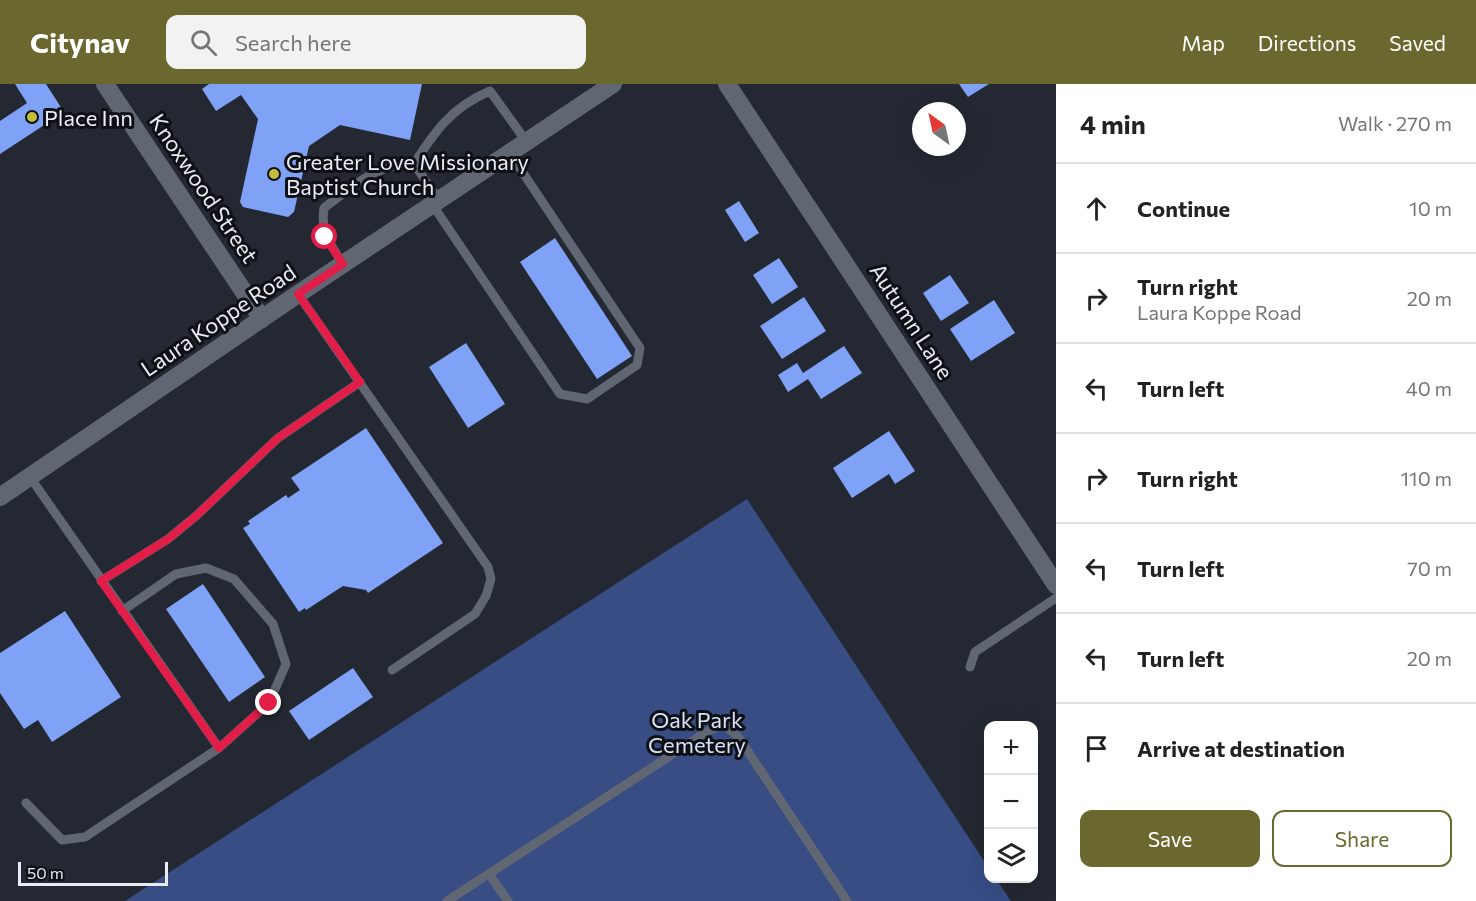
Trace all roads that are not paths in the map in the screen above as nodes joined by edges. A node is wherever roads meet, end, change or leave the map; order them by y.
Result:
1 (105, 84) edge
2 (613, 84) edge
3 (727, 84) edge
4 (526, 141) junction
5 (509, 152) junction
6 (414, 164) junction
7 (435, 202) junction
8 (343, 264) junction
9 (298, 294) junction
10 (262, 319) junction
11 (360, 382) junction
12 (30, 477) junction
13 (0, 497) edge
14 (101, 581) junction
15 (1056, 585) edge
16 (1056, 598) edge
17 (122, 611) junction
18 (970, 667) dead end
19 (392, 670) dead end
20 (219, 748) junction
21 (26, 803) dead end
22 (489, 874) junction
23 (447, 901) edge
24 (508, 901) edge
25 (847, 901) edge

1 - 10 street, Knoxwood Street
2 - 4 street, Laura Koppe Road
3 - 15 street, Autumn Lane
4 - 5 street, Laura Koppe Road
4 - 6 lane
5 - 7 street, Laura Koppe Road
5 - 7 lane
6 - 7 lane
6 - 8 lane
7 - 8 street, Laura Koppe Road
8 - 9 street, Laura Koppe Road
9 - 10 street, Laura Koppe Road
9 - 11 lane
10 - 12 street, Laura Koppe Road
11 - 14 lane
11 - 19 lane
12 - 13 street, Laura Koppe Road
12 - 14 lane
14 - 17 lane
16 - 18 lane
17 - 20 lane
17 - 20 lane
20 - 21 lane
22 - 23 lane
22 - 24 lane
22 - 25 lane

